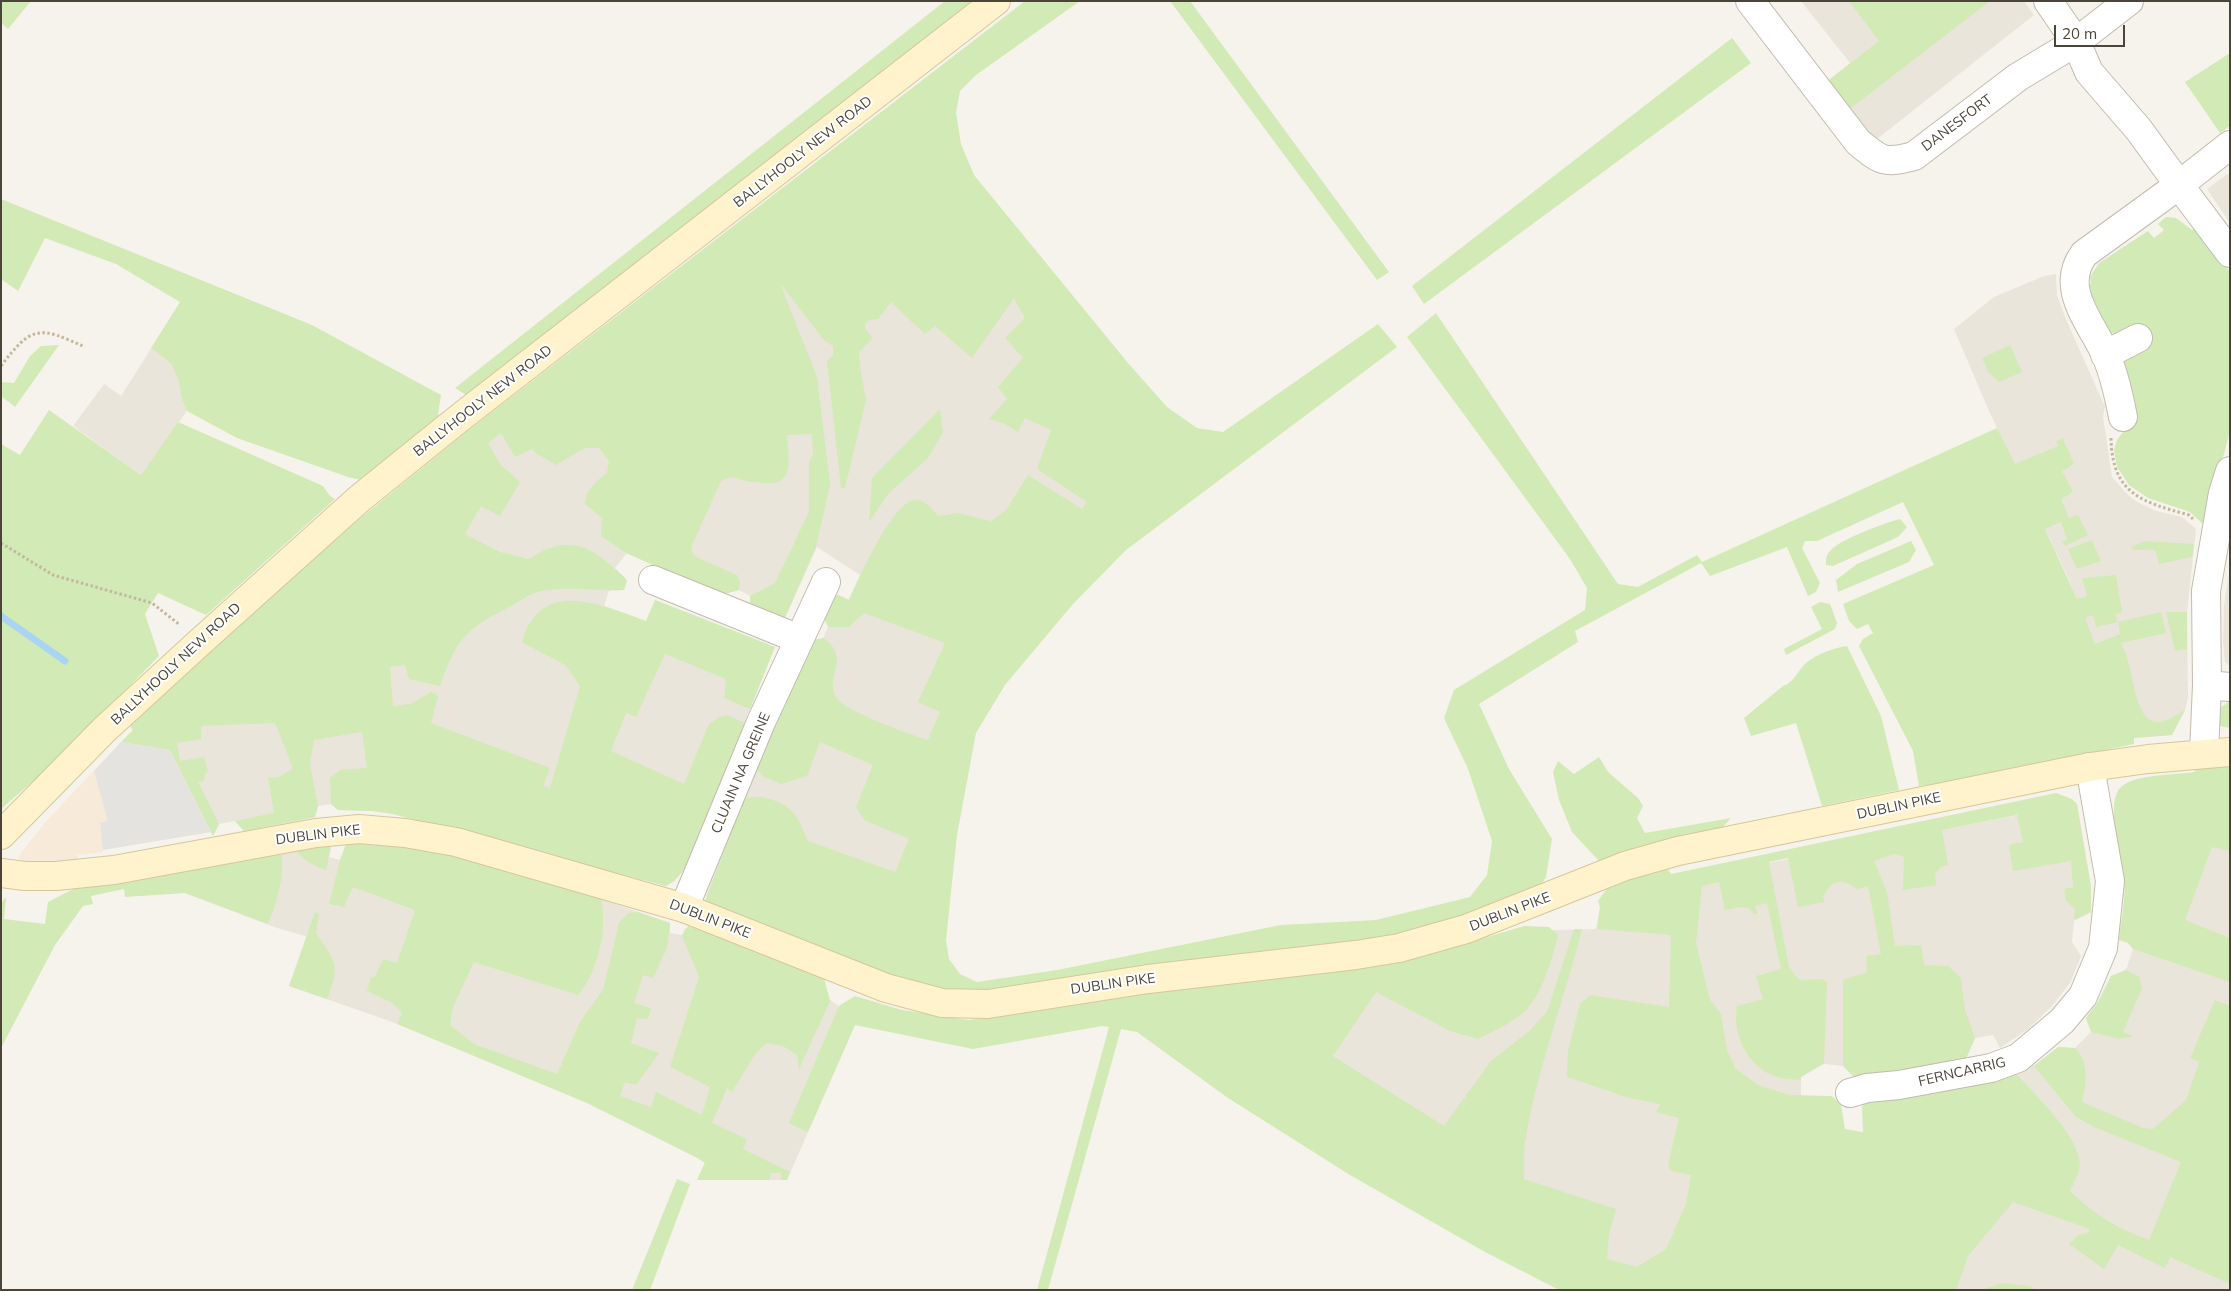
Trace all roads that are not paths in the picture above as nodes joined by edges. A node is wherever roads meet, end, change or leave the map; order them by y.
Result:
1 (996, 1) edge
2 (1750, 1) edge
3 (2048, 1) edge
4 (2129, 1) edge
5 (2076, 42) junction
6 (2230, 145) edge
7 (2179, 185) junction
8 (2230, 252) edge
9 (2138, 338) dead end
10 (2105, 354) junction
11 (2124, 417) road end
12 (2230, 471) edge
13 (652, 580) dead end
14 (826, 582) dead end
15 (799, 639) junction
16 (2218, 686) edge
17 (2217, 753) edge
18 (2090, 767) junction
19 (1, 835) edge
20 (1, 873) edge
21 (684, 908) junction
22 (1850, 1093) dead end

1 - 19 street, BALLYHOOLY NEW ROAD
2 - 5 street, DANESFORT
3 - 5 street
4 - 5 street, DANESFORT
5 - 7 street
6 - 7 street
7 - 8 street
7 - 10 street
9 - 10 street
10 - 11 street
12 - 16 street
13 - 15 street
14 - 15 street, CLUAIN NA GREINE
15 - 21 street, CLUAIN NA GREINE
16 - 17 street
17 - 18 street, DUBLIN PIKE
18 - 21 street, DUBLIN PIKE
18 - 22 street, FERNCARRIG
20 - 21 street, DUBLIN PIKE

